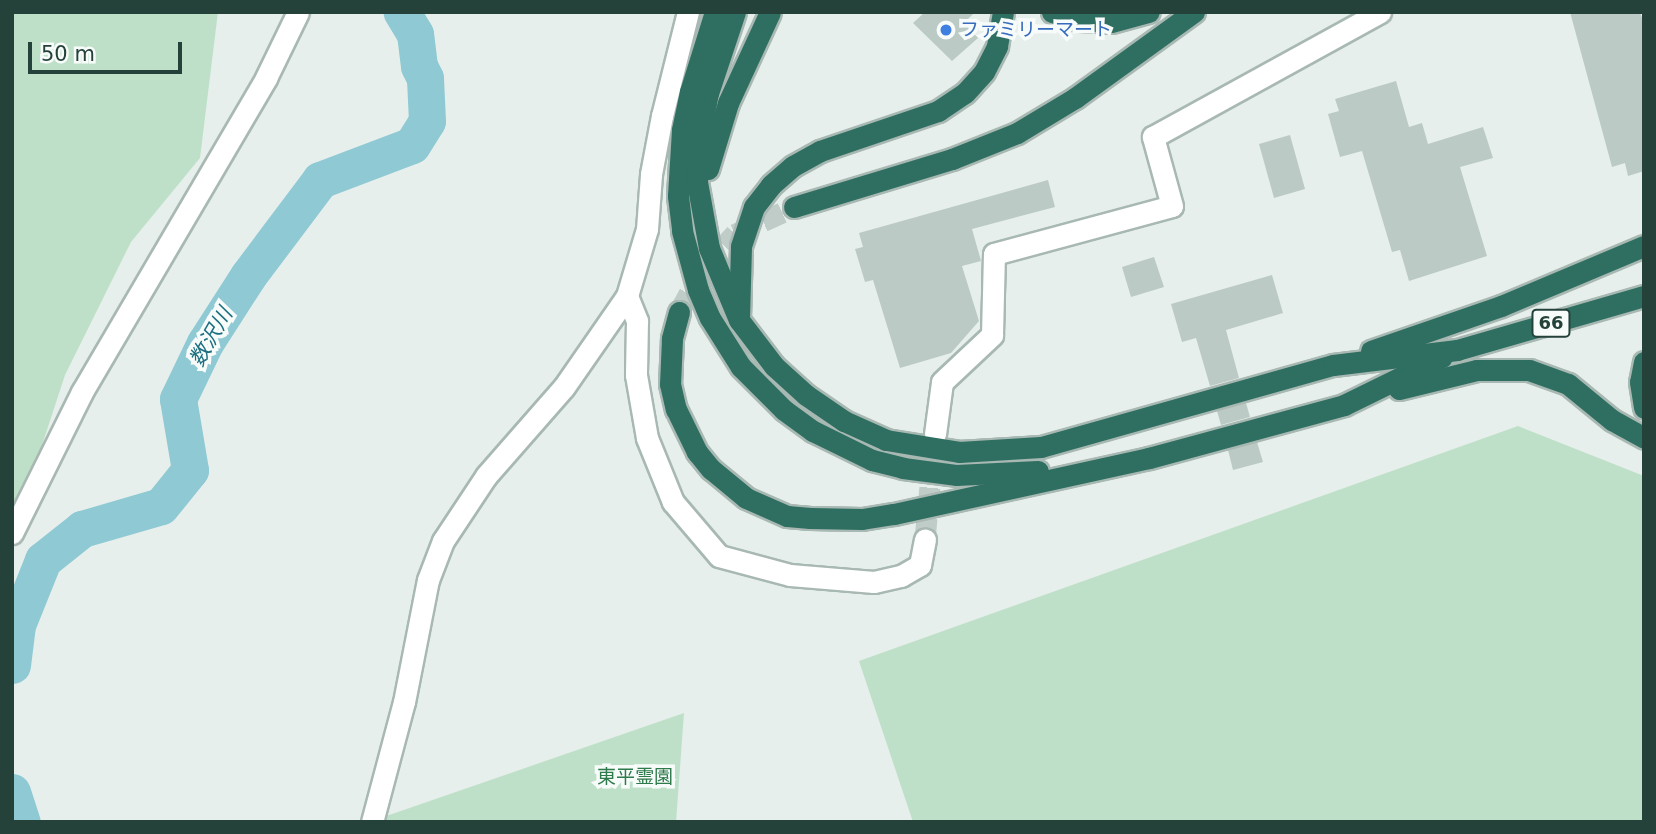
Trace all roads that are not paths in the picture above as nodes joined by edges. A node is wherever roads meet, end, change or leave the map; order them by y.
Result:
1 (298, 12) edge
2 (688, 12) edge
3 (715, 12) edge
4 (734, 12) edge
5 (770, 12) edge
6 (1003, 12) edge
7 (1052, 12) edge
8 (1149, 12) edge
9 (1194, 12) edge
10 (1380, 12) edge
11 (794, 207) tunnel mouth
12 (702, 212) junction
13 (1644, 246) edge
14 (627, 296) junction
15 (1644, 296) edge
16 (680, 312) tunnel mouth
17 (739, 320) junction
18 (1457, 350) junction
19 (1644, 362) edge
20 (1332, 365) junction
21 (1344, 405) junction
22 (1644, 408) edge
23 (935, 434) tunnel mouth
24 (1644, 438) edge
25 (1100, 468) junction
26 (12, 533) edge
27 (925, 539) tunnel mouth
28 (372, 822) edge

1 - 26 street
2 - 14 street
3 - 25 highway
4 - 12 highway
5 - 12 highway
6 - 17 highway
7 - 8 highway
9 - 11 highway
10 - 23 street
12 - 17 highway
13 - 20 highway
14 - 27 street
14 - 28 street
15 - 18 highway, 66
16 - 25 highway
17 - 20 highway
18 - 20 highway
18 - 21 highway
19 - 22 highway
21 - 24 highway
21 - 25 highway

